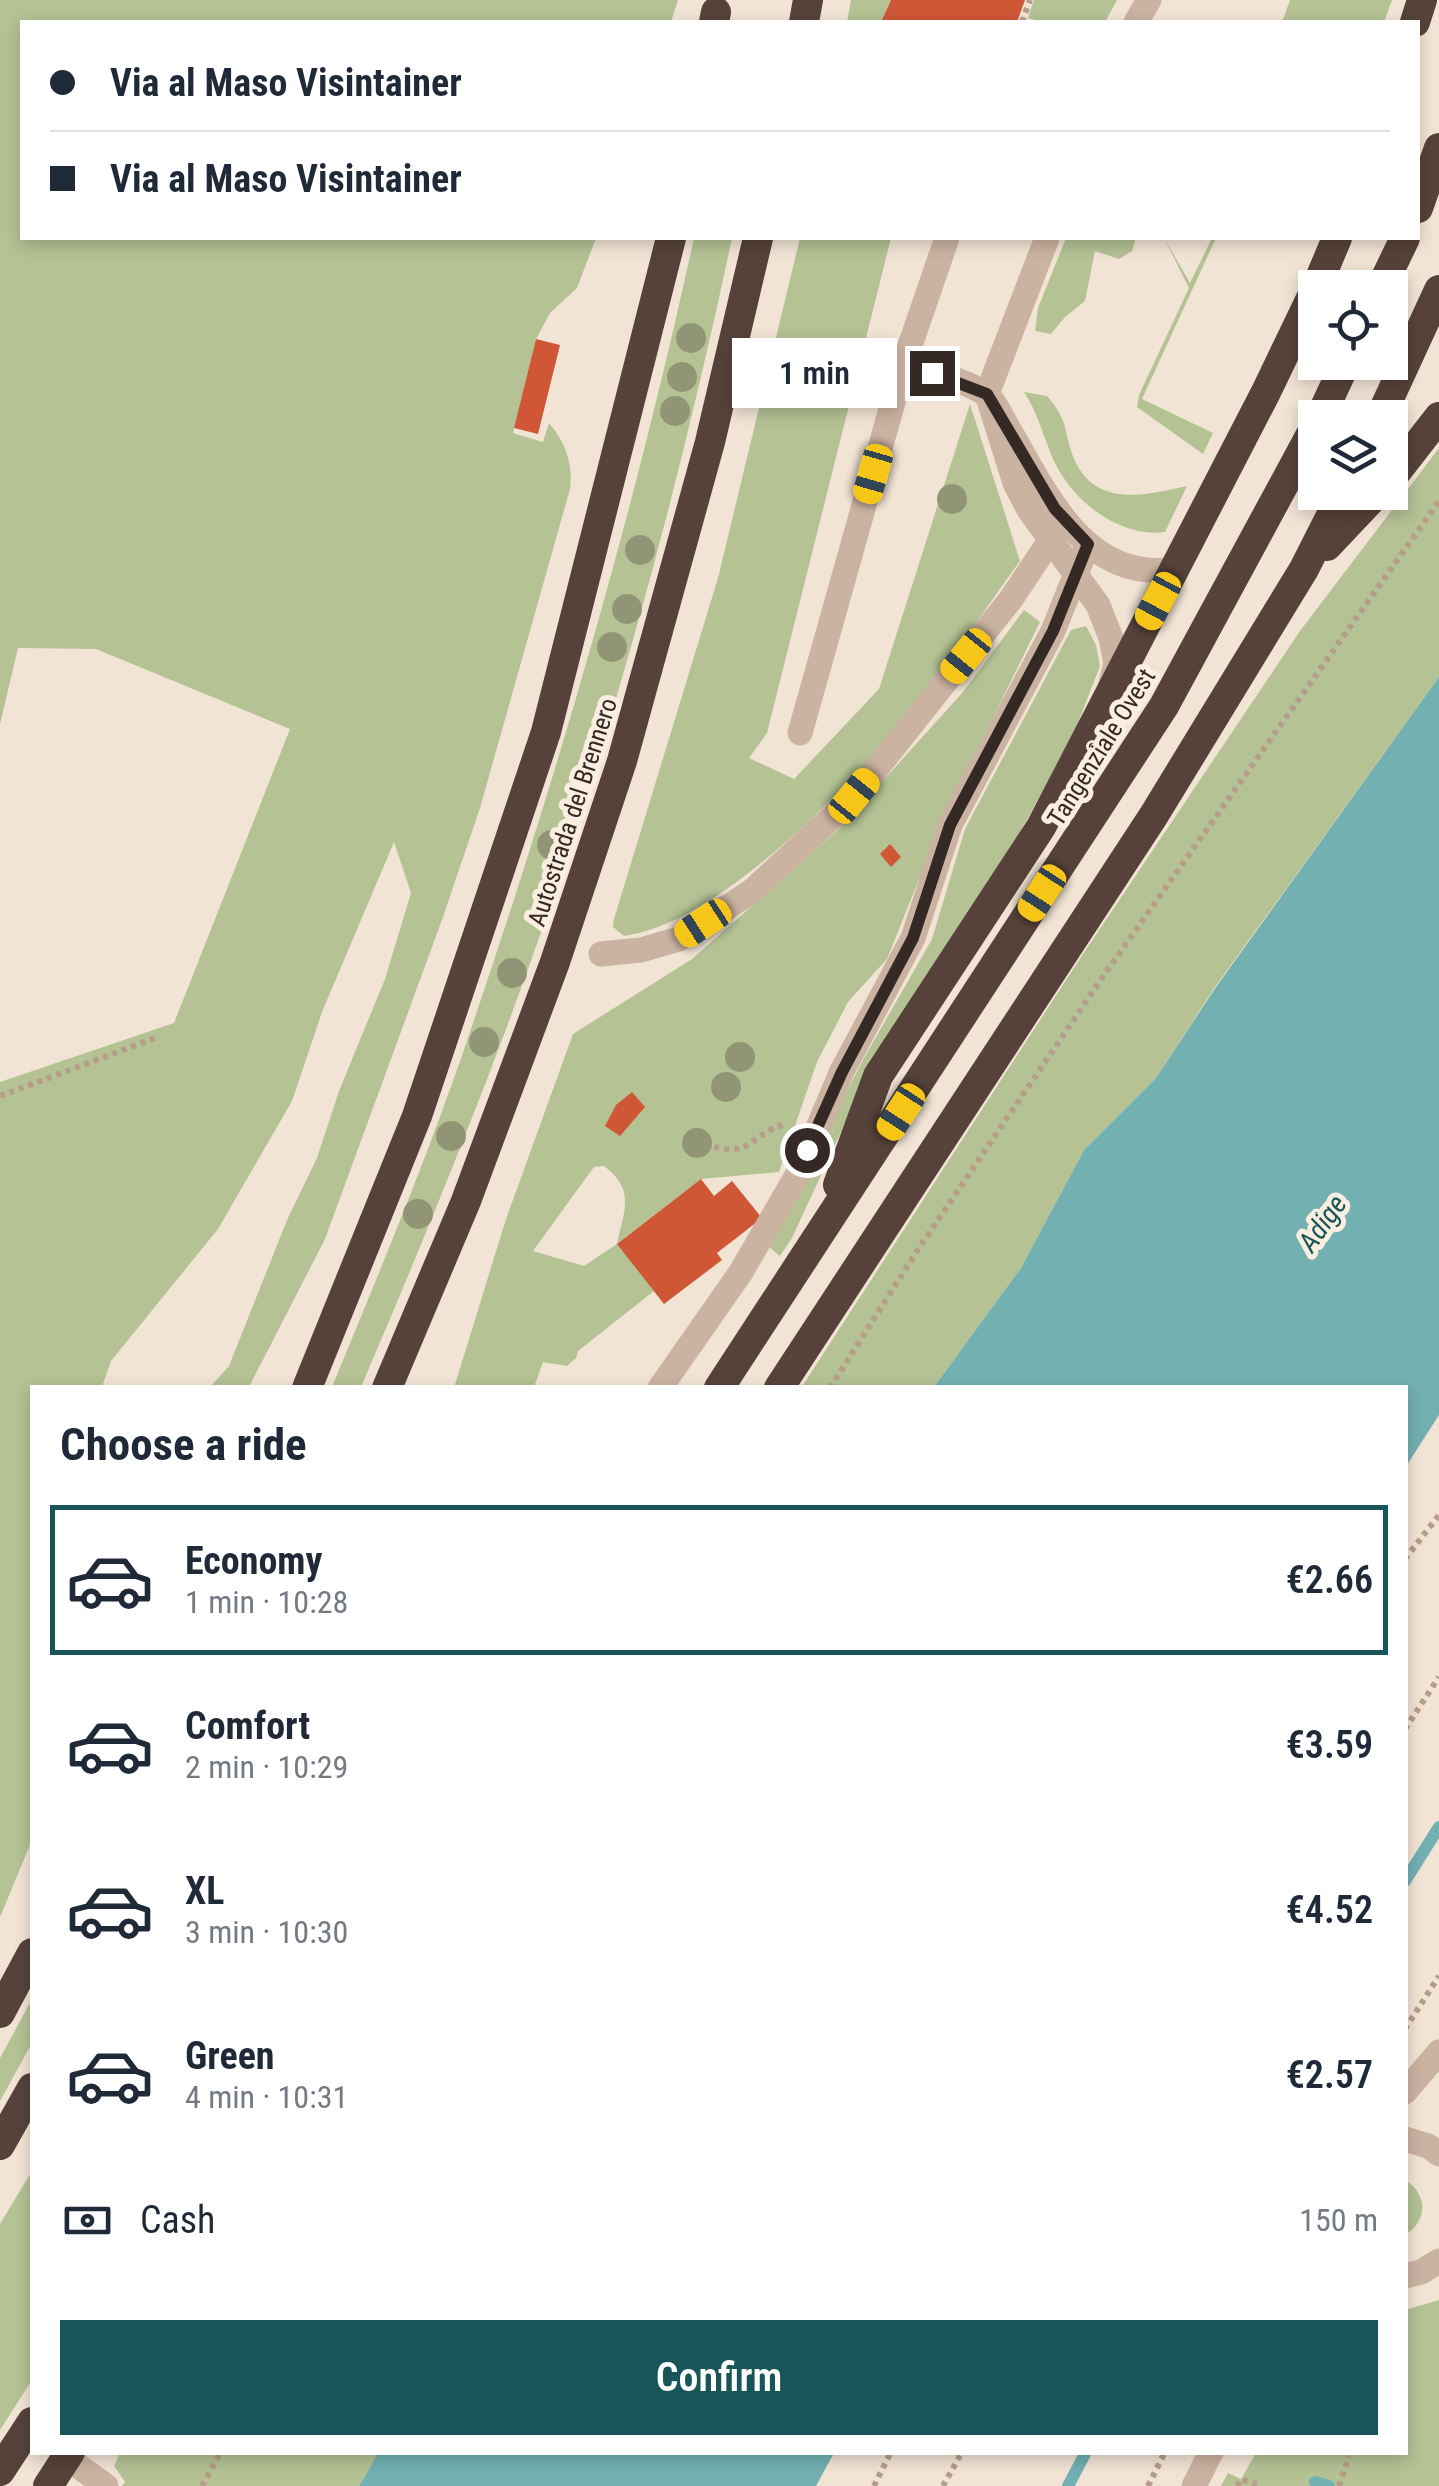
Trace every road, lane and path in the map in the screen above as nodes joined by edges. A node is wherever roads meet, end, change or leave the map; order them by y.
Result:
1 (1439, 148) edge
2 (1420, 202) edge
3 (670, 240) edge
4 (758, 240) edge
5 (945, 240) edge
6 (1046, 240) edge
7 (1336, 240) edge
8 (1404, 240) edge
9 (1324, 270) edge
10 (1390, 270) edge
11 (1439, 290) edge
12 (1298, 325) edge
13 (904, 363) junction
14 (987, 394) junction
15 (1388, 400) edge
16 (1439, 417) edge
17 (1408, 457) edge
18 (1298, 458) edge
19 (1439, 501) edge
20 (1334, 510) edge
21 (1361, 510) edge
22 (1050, 542) junction
23 (1088, 544) junction
24 (1175, 569) junction
25 (1304, 570) junction
26 (1076, 575) junction
27 (1108, 696) junction
28 (800, 733) dead end
29 (602, 954) dead end
30 (154, 1038) dead end
31 (0, 1096) edge
32 (793, 1124) dead end
33 (705, 1143) dead end
34 (820, 1236) junction
35 (309, 1385) edge
36 (388, 1385) edge
37 (662, 1385) edge
38 (721, 1385) edge
39 (780, 1385) edge
40 (832, 1385) edge
41 (1439, 1515) edge
42 (1408, 1555) edge
43 (1439, 1677) edge
44 (1408, 1724) edge
45 (30, 1957) edge
46 (1439, 1976) edge
47 (0, 2013) edge
48 (1408, 2024) edge
49 (1439, 2052) edge
50 (1408, 2088) edge
51 (30, 2092) edge
52 (1408, 2139) edge
53 (0, 2145) edge
54 (1439, 2154) edge
55 (30, 2425) edge
56 (69, 2455) edge
57 (219, 2455) edge
58 (890, 2455) edge
59 (960, 2455) edge
60 (1164, 2455) edge
61 (1210, 2455) edge
62 (1348, 2456) dead end
63 (0, 2471) edge
64 (99, 2484) edge
65 (1340, 2484) edge
66 (48, 2486) edge
67 (202, 2486) edge
68 (874, 2486) edge
69 (943, 2486) edge
70 (1148, 2486) edge
71 (1194, 2486) edge
72 (1238, 2486) edge
73 (1261, 2486) edge

1 - 2 highway
3 - 35 highway, Autostrada del Brennero
4 - 36 highway, Autostrada del Brennero
5 - 13 street
6 - 14 street
7 - 9 highway
8 - 10 highway
11 - 15 highway
12 - 24 highway
13 - 14 street
13 - 28 street
14 - 22 street
14 - 23 street
16 - 17 highway
18 - 34 highway, Tangenziale Ovest
19 - 40 path
20 - 25 highway
21 - 25 highway
22 - 26 street
22 - 29 street
23 - 24 street
23 - 26 street
24 - 27 highway
25 - 39 highway
26 - 27 street
26 - 37 street
27 - 34 highway
30 - 31 path
32 - 33 path
34 - 38 highway, Tangenziale Ovest
41 - 42 path
43 - 44 path
45 - 47 highway
46 - 48 path
49 - 50 street
51 - 53 highway
52 - 54 street
55 - 63 highway
56 - 64 street
56 - 66 highway
57 - 67 path
58 - 68 path
59 - 69 path
60 - 70 path
61 - 71 street
62 - 65 path
72 - 73 path

